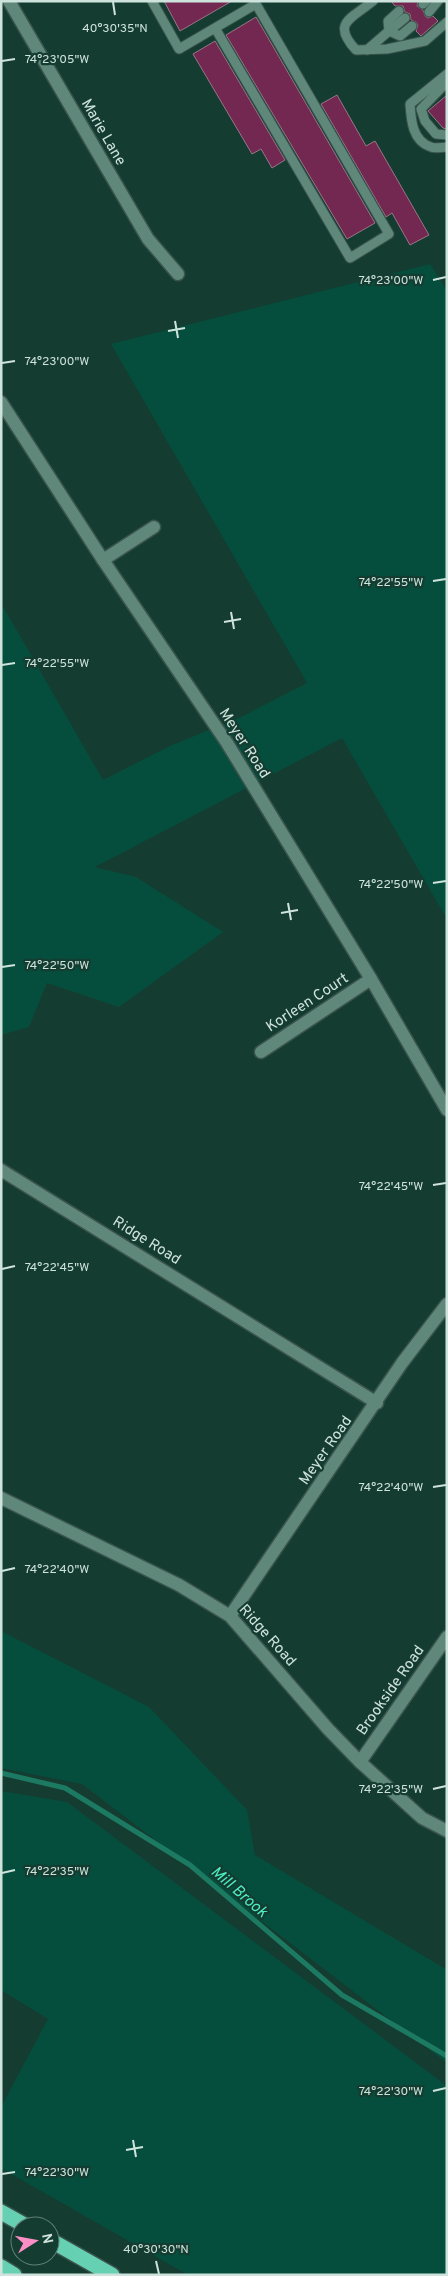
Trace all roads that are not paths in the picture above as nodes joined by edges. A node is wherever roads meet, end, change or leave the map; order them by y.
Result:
1 (9, 1) edge
2 (152, 1) edge
3 (373, 1) edge
4 (438, 1) edge
5 (429, 12) dead end
6 (402, 15) dead end
7 (447, 22) edge
8 (412, 26) dead end
9 (215, 28) junction
10 (389, 31) junction
11 (367, 51) junction
12 (447, 74) edge
13 (447, 82) edge
14 (447, 135) edge
15 (447, 146) edge
16 (178, 274) dead end
17 (1, 402) edge
18 (154, 527) dead end
19 (102, 560) junction
20 (371, 979) junction
21 (261, 1052) dead end
22 (447, 1110) edge
23 (1, 1170) edge
24 (447, 1304) edge
25 (377, 1403) junction
26 (1, 1498) edge
27 (230, 1616) junction
28 (447, 1637) edge
29 (360, 1762) junction
30 (447, 1831) edge
31 (60, 2246) edge
32 (1, 2267) edge
33 (14, 2275) edge
34 (112, 2275) edge

1 - 16 street, Marie Lane
2 - 9 lane
3 - 11 lane
4 - 5 lane
6 - 10 lane
7 - 11 lane
8 - 10 lane
9 - 9 lane
10 - 11 lane
12 - 15 lane
13 - 14 lane
17 - 19 street, Meyer Road
18 - 19 street
19 - 20 street, Meyer Road
20 - 21 street, Korleen Court
20 - 22 street, Meyer Road
23 - 25 street, Ridge Road
24 - 25 street, Meyer Road
25 - 27 street, Meyer Road
26 - 27 street, Ridge Road
27 - 29 street, Ridge Road
28 - 29 street, Brookside Road
29 - 30 street, Ridge Road
31 - 34 highway
32 - 33 highway

